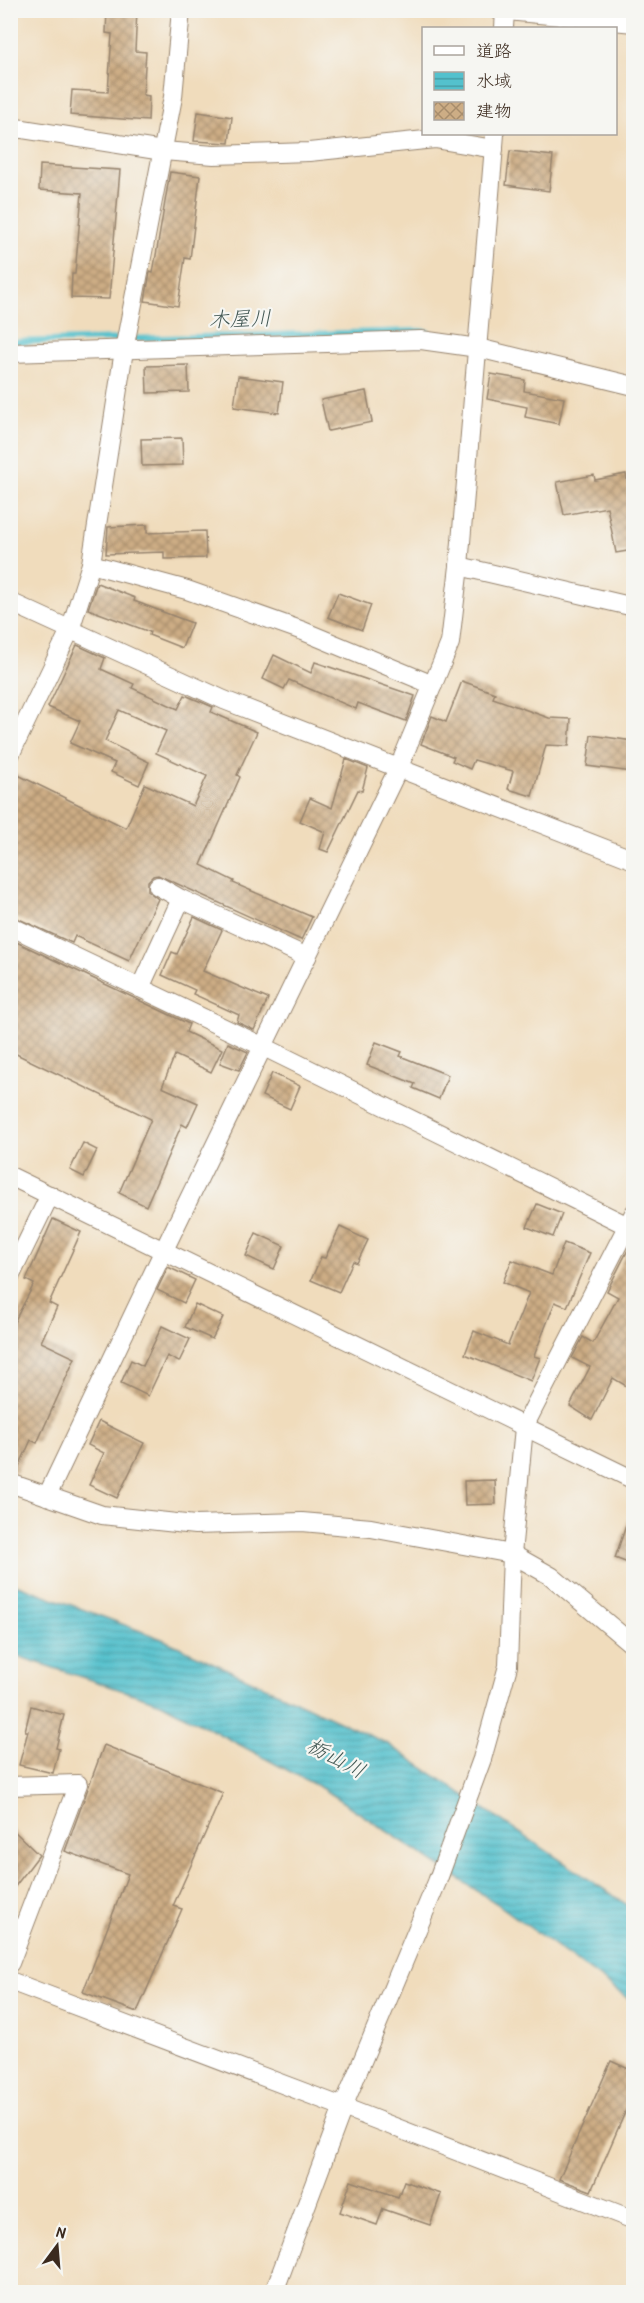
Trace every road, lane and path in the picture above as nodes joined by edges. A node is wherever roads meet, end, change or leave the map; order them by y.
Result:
1 (181, 10) edge
2 (497, 10) edge
3 (505, 11) edge
4 (633, 23) edge
5 (504, 27) edge
6 (10, 127) edge
7 (495, 141) edge
8 (163, 151) junction
9 (125, 341) junction
10 (478, 348) junction
11 (10, 353) edge
12 (633, 386) edge
13 (91, 564) junction
14 (459, 566) junction
15 (10, 602) edge
16 (633, 606) edge
17 (69, 630) junction
18 (433, 685) junction
19 (10, 755) edge
20 (399, 767) junction
21 (633, 860) edge
22 (158, 886) dead end
23 (181, 899) junction
24 (10, 926) edge
25 (308, 957) junction
26 (140, 988) junction
27 (264, 1047) junction
28 (10, 1176) edge
29 (50, 1195) junction
30 (631, 1222) edge
31 (164, 1250) junction
32 (10, 1277) edge
33 (524, 1427) junction
34 (633, 1480) edge
35 (10, 1483) edge
36 (47, 1496) junction
37 (512, 1554) junction
38 (633, 1646) edge
39 (10, 1786) edge
40 (10, 1963) edge
41 (10, 1981) edge
42 (343, 2107) junction
43 (633, 2220) edge
44 (274, 2292) edge

1 - 8 street
2 - 3 street
3 - 4 street
3 - 5 street
6 - 8 street
7 - 8 street
7 - 10 street
8 - 9 street
9 - 10 street
9 - 11 street
9 - 13 street
10 - 12 street
10 - 14 street
13 - 17 street
13 - 18 street
14 - 16 street
14 - 18 street
15 - 17 street
17 - 19 street
17 - 20 street
18 - 20 street
20 - 21 street
20 - 25 street
22 - 23 street
23 - 25 street
23 - 26 street
24 - 26 street
25 - 27 street
26 - 27 street
27 - 30 street
27 - 31 street
28 - 29 street
29 - 31 street
29 - 32 street
30 - 33 street
31 - 33 street
31 - 36 street
33 - 34 street
33 - 37 street
35 - 36 street
36 - 37 street
37 - 38 street
37 - 42 street
39 - 40 street
41 - 42 street
42 - 43 street
42 - 44 street

